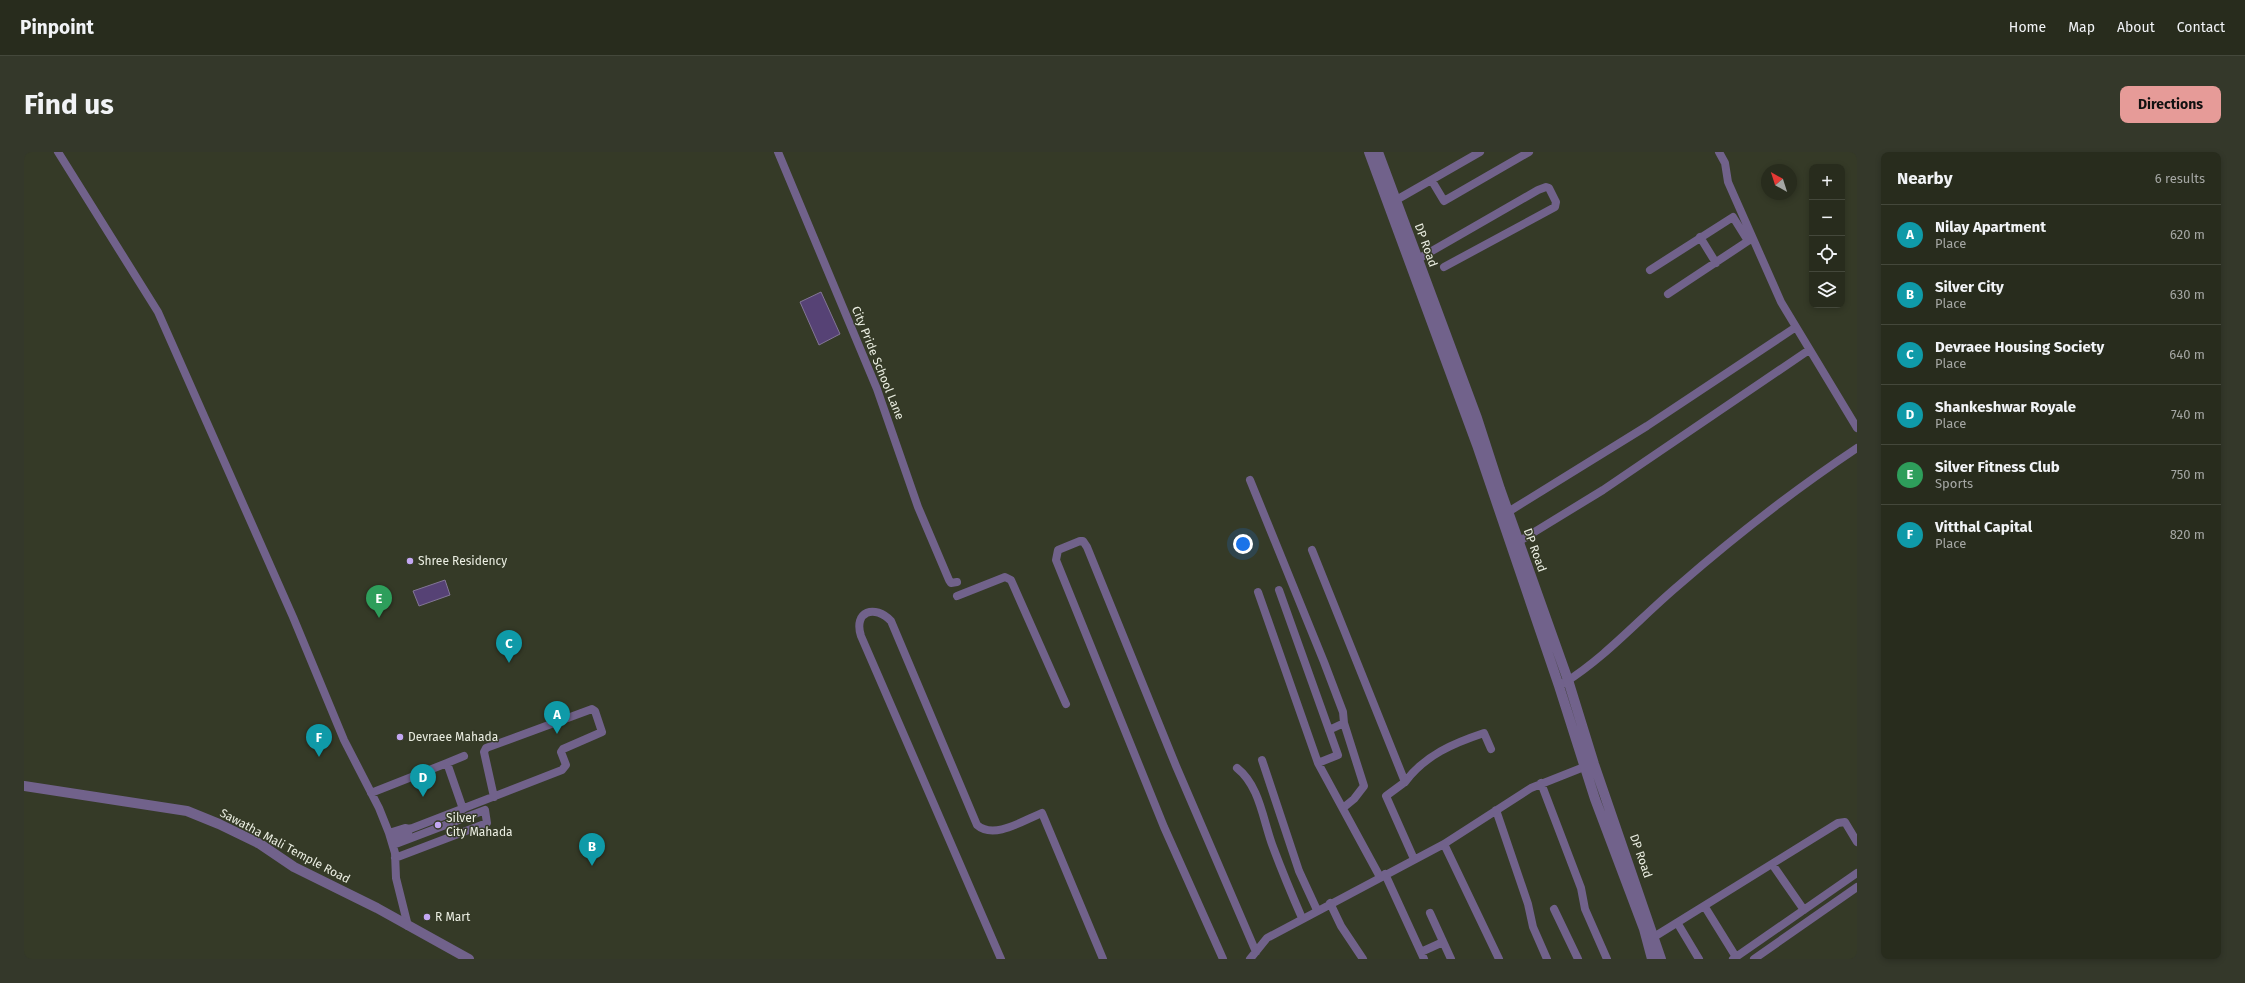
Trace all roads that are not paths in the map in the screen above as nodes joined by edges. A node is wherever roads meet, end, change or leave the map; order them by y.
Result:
1 (58, 152) edge
2 (778, 152) edge
3 (1369, 152) edge
4 (1378, 152) edge
5 (1480, 152) edge
6 (1529, 152) edge
7 (1719, 152) edge
8 (1432, 181) junction
9 (1393, 203) junction
10 (1700, 237) junction
11 (1750, 239) junction
12 (1418, 259) junction
13 (1716, 263) junction
14 (1444, 267) dead end
15 (1650, 270) dead end
16 (1668, 294) dead end
17 (1796, 327) junction
18 (1809, 350) junction
19 (1857, 428) edge
20 (1857, 448) edge
21 (1250, 480) dead end
22 (1508, 512) junction
23 (1518, 542) junction
24 (1312, 550) dead end
25 (954, 583) dead end
26 (1280, 590) dead end
27 (1258, 592) dead end
28 (957, 596) dead end
29 (1568, 680) junction
30 (1559, 686) junction
31 (1066, 704) dead end
32 (1344, 723) junction
33 (1330, 730) junction
34 (1491, 749) dead end
35 (464, 756) dead end
36 (1262, 760) dead end
37 (447, 763) junction
38 (1318, 764) junction
39 (1589, 765) junction
40 (1237, 768) dead end
41 (1405, 782) junction
42 (1541, 783) junction
43 (24, 786) edge
44 (371, 793) junction
45 (494, 797) junction
46 (1343, 808) junction
47 (463, 809) junction
48 (1496, 810) junction
49 (391, 839) junction
50 (1857, 842) edge
51 (1444, 844) junction
52 (395, 858) junction
53 (1414, 859) junction
54 (1772, 864) junction
55 (1857, 873) edge
56 (1383, 876) junction
57 (1857, 887) edge
58 (1330, 903) junction
59 (1705, 907) junction
60 (1554, 909) dead end
61 (1317, 910) junction
62 (1804, 910) junction
63 (1430, 913) dead end
64 (1302, 918) junction
65 (1678, 924) junction
66 (408, 926) junction
67 (1651, 940) junction
68 (1443, 942) junction
69 (452, 950) junction
70 (1253, 956) edge
71 (1423, 956) edge
72 (1735, 958) edge
73 (469, 959) edge
74 (478, 959) edge
75 (1001, 959) edge
76 (1104, 959) edge
77 (1223, 959) edge
78 (1363, 959) edge
79 (1451, 959) edge
80 (1499, 959) edge
81 (1547, 959) edge
82 (1578, 959) edge
83 (1607, 959) edge
84 (1652, 959) edge
85 (1661, 959) edge
86 (1699, 959) edge
87 (1754, 959) edge

1 - 44 street
2 - 25 street, City Pride School Lane
3 - 9 street, DP Road
4 - 9 street, DP Road
5 - 8 street
6 - 8 street
7 - 11 street
8 - 9 street
9 - 12 street, DP Road
9 - 30 street, DP Road
10 - 11 street
10 - 13 street
10 - 15 street
11 - 13 street
11 - 17 street
12 - 14 street
12 - 22 street, DP Road
13 - 16 street
17 - 18 street
17 - 22 street
18 - 19 street
18 - 23 street
20 - 29 street
21 - 32 street
22 - 23 street, DP Road
23 - 29 street, DP Road
24 - 41 street
26 - 33 street
27 - 38 street
28 - 31 street
29 - 30 street
29 - 39 street, DP Road
30 - 39 street, DP Road
32 - 33 street
32 - 46 street
33 - 38 street
34 - 41 street
35 - 37 street
36 - 61 street
37 - 44 street
37 - 47 street
38 - 46 street
39 - 42 street
39 - 67 street, DP Road
40 - 64 street
41 - 53 street
42 - 48 street
42 - 83 street
43 - 66 street, Sawatha Mali Temple Road
44 - 49 street
45 - 45 street
45 - 47 street
46 - 56 street
47 - 49 street
48 - 51 street
48 - 81 street
49 - 52 street
49 - 52 street
50 - 54 street
51 - 53 street
51 - 80 street
52 - 66 street
53 - 56 street
54 - 59 street
54 - 62 street
55 - 62 street
56 - 58 street
56 - 71 street
57 - 87 street
58 - 61 street
58 - 78 street
59 - 65 street
59 - 72 street
60 - 82 street
61 - 64 street
62 - 72 street
63 - 68 street
64 - 70 street
65 - 67 street
65 - 86 street
66 - 69 street, Sawatha Mali Temple Road
67 - 84 street, DP Road
67 - 85 street, DP Road
68 - 71 street
68 - 79 street
69 - 73 street, Sawatha Mali Temple Road
69 - 74 street, Sawatha Mali Temple Road
70 - 77 street
75 - 76 street

